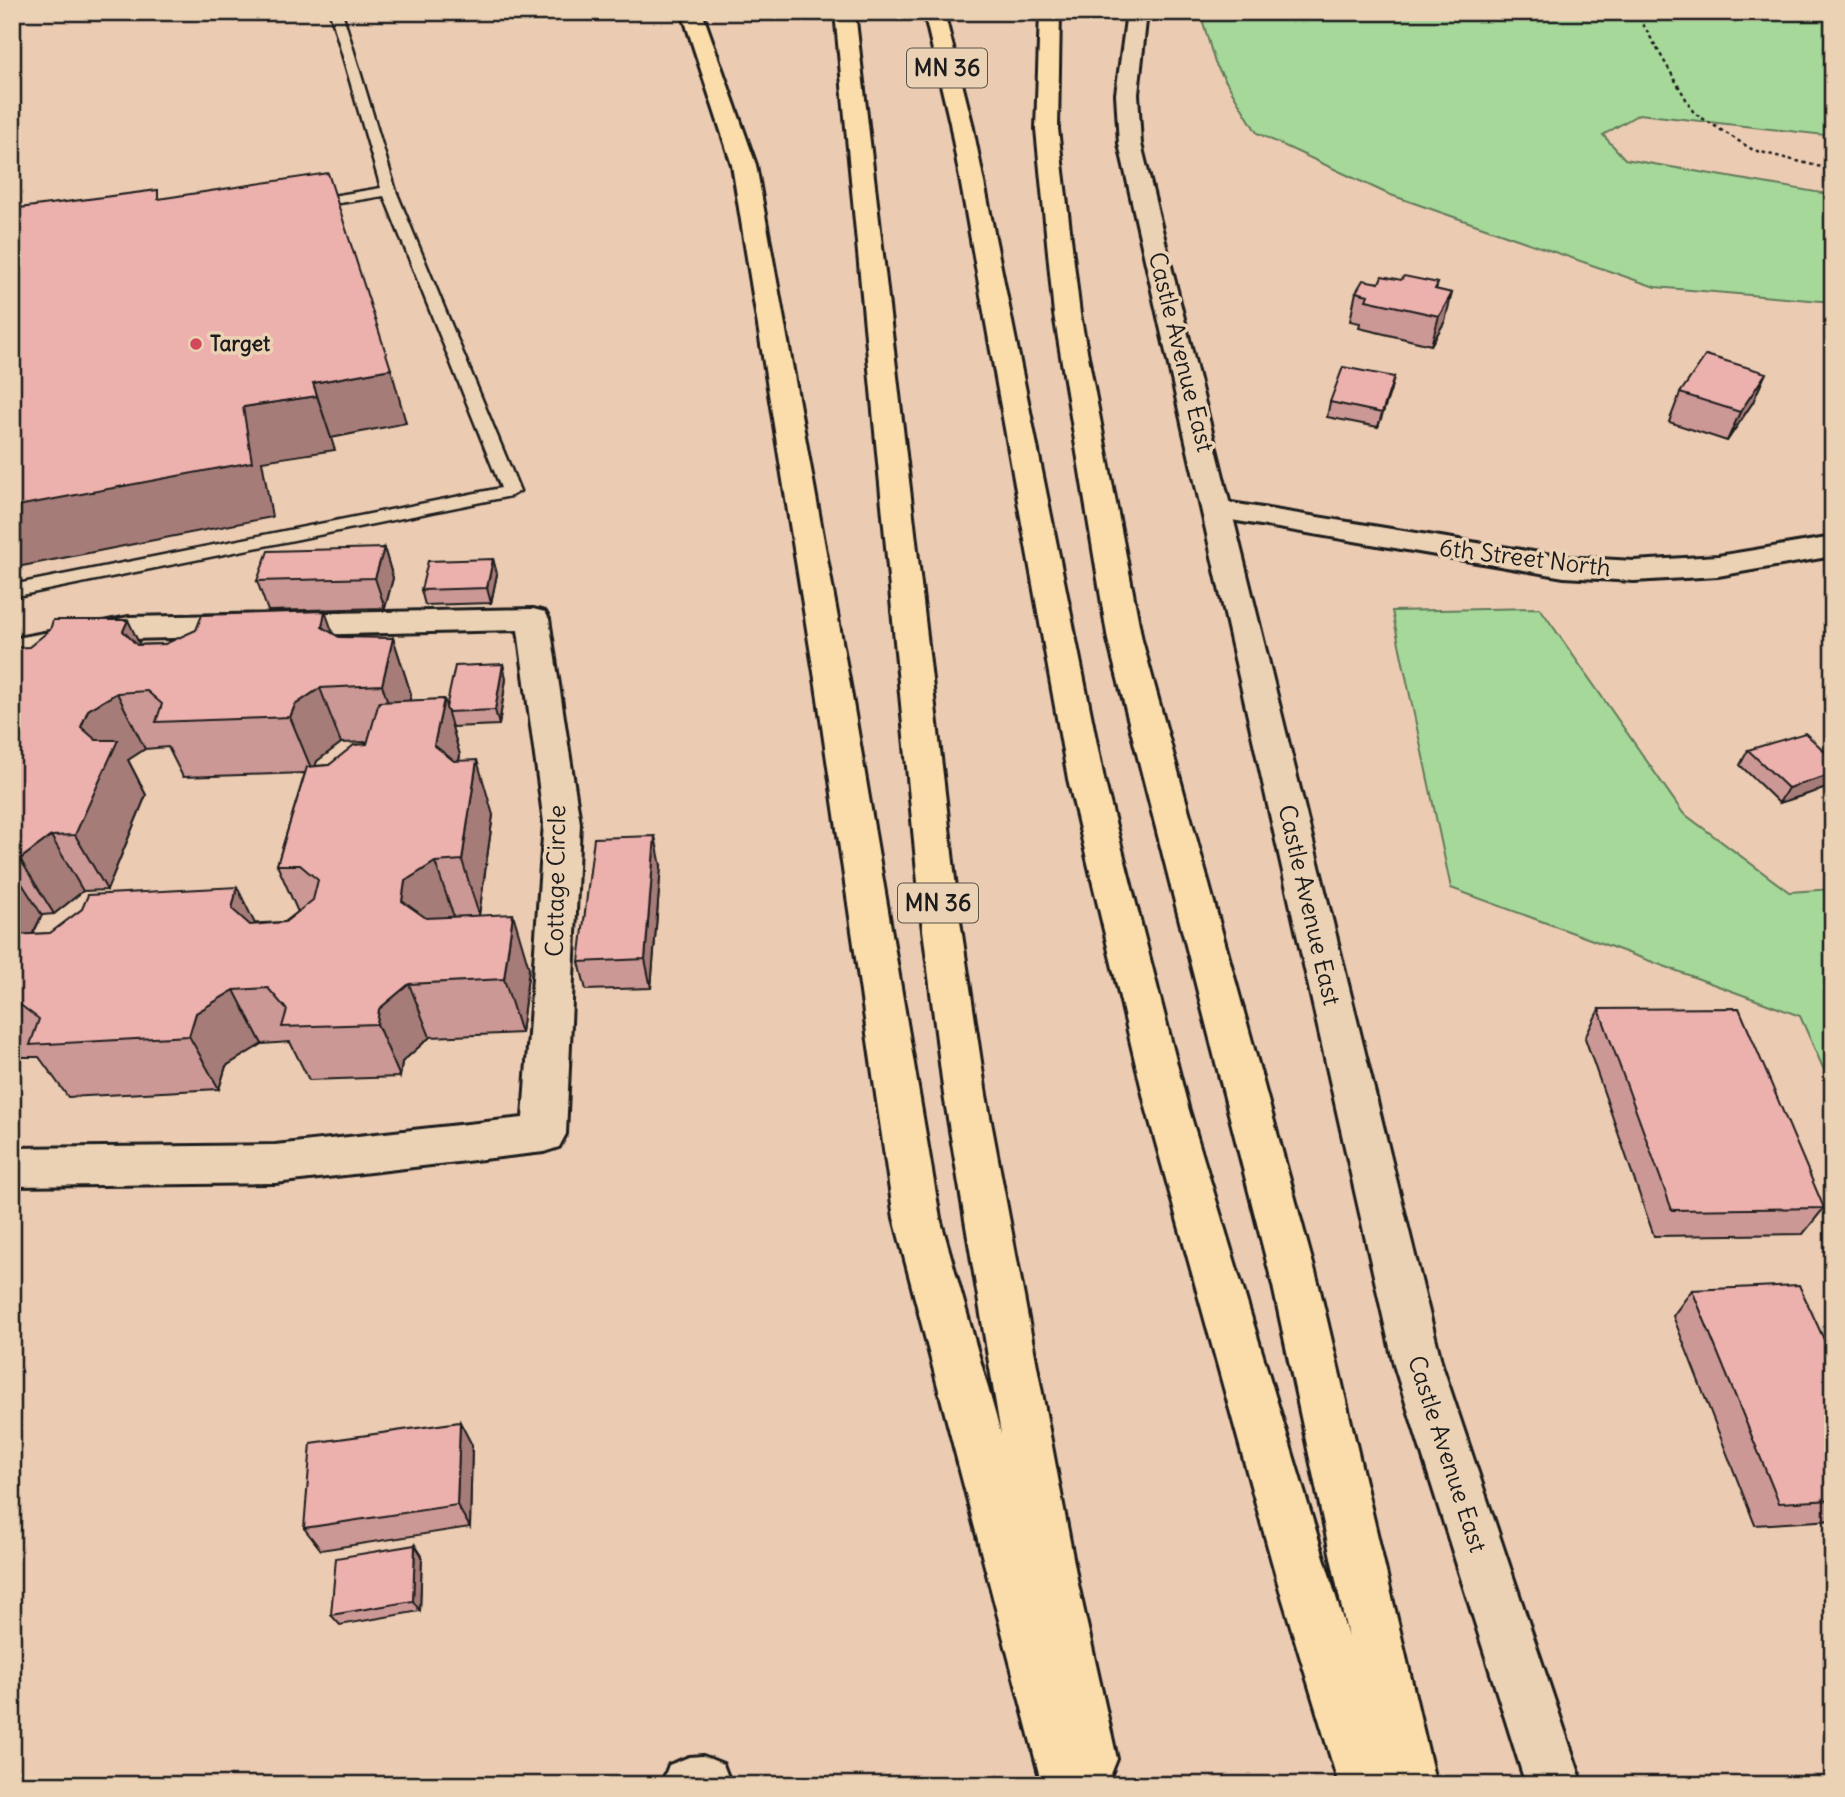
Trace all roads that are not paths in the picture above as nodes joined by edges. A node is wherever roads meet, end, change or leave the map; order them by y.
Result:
1 (336, 12) edge
2 (692, 12) edge
3 (845, 12) edge
4 (934, 12) edge
5 (1049, 12) edge
6 (1138, 12) edge
7 (388, 191) junction
8 (288, 207) edge
9 (1219, 510) junction
10 (1833, 545) edge
11 (12, 591) edge
12 (12, 650) edge
13 (12, 1167) edge
14 (1071, 1785) edge
15 (1094, 1785) edge
16 (1368, 1785) edge
17 (1408, 1785) edge
18 (1555, 1785) edge

1 - 7 lane
2 - 14 highway
3 - 15 highway, MN 36
4 - 16 highway, MN 36
5 - 17 highway
6 - 9 street, Castle Avenue East
7 - 8 lane
7 - 11 lane
9 - 10 street, 6th Street North
9 - 18 street, Castle Avenue East
12 - 13 street, Cottage Circle

